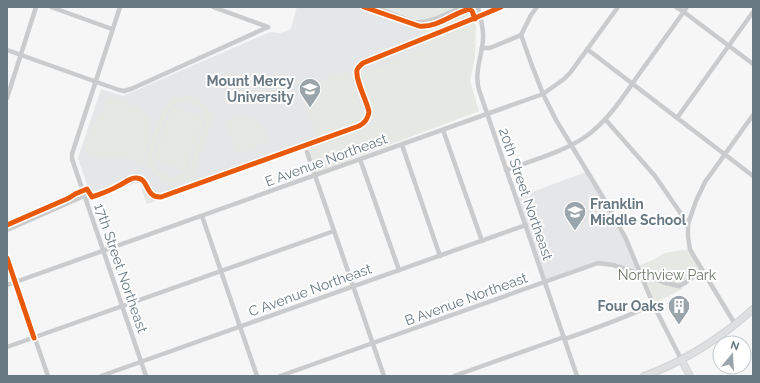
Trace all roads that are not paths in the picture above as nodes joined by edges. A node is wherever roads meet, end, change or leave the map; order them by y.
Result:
1 (36, 7) edge
2 (51, 7) edge
3 (120, 7) edge
4 (213, 7) edge
5 (374, 7) edge
6 (461, 7) edge
7 (478, 7) edge
8 (537, 7) edge
9 (618, 7) edge
10 (676, 7) edge
11 (687, 7) edge
12 (684, 12) junction
13 (753, 12) edge
14 (112, 29) junction
15 (521, 35) junction
16 (728, 46) junction
17 (482, 48) junction
18 (587, 49) junction
19 (7, 50) edge
20 (21, 55) junction
21 (753, 64) edge
22 (96, 82) junction
23 (632, 84) junction
24 (543, 94) junction
25 (7, 98) edge
26 (487, 114) junction
27 (753, 115) edge
28 (677, 118) junction
29 (605, 119) junction
30 (443, 130) junction
31 (402, 145) junction
32 (571, 145) junction
33 (307, 152) dead end
34 (725, 154) junction
35 (360, 159) junction
36 (506, 170) junction
37 (315, 176) junction
38 (753, 176) edge
39 (84, 196) junction
40 (202, 216) junction
41 (688, 224) junction
42 (526, 225) junction
43 (7, 230) edge
44 (334, 231) junction
45 (482, 240) junction
46 (103, 251) junction
47 (440, 256) junction
48 (7, 258) edge
49 (398, 270) junction
50 (702, 270) junction
51 (221, 272) junction
52 (640, 274) junction
53 (15, 282) junction
54 (545, 282) junction
55 (7, 285) edge
56 (353, 287) junction
57 (653, 304) junction
58 (122, 306) junction
59 (753, 308) edge
60 (735, 324) junction
61 (240, 326) junction
62 (34, 338) junction
63 (564, 338) junction
64 (372, 343) junction
65 (7, 347) edge
66 (681, 359) junction
67 (141, 362) junction
68 (48, 376) edge
69 (101, 376) edge
70 (146, 376) edge
71 (258, 376) edge
72 (280, 376) edge
73 (384, 376) edge
74 (454, 376) edge
75 (577, 376) edge
76 (644, 376) edge
77 (690, 376) edge

1 - 20 street
2 - 14 street
3 - 14 street, 17th Street Northeast
4 - 22 street
5 - 6 street
7 - 17 street, 20th Street Northeast
8 - 15 street
9 - 18 street, E Avenue Northeast
10 - 12 street
11 - 12 street
12 - 16 street
12 - 23 street
13 - 16 street
14 - 22 street, 17th Street Northeast
15 - 17 street
15 - 24 street
16 - 21 street
16 - 28 street
17 - 26 street, 20th Street Northeast
18 - 23 street
18 - 24 street, E Avenue Northeast
19 - 20 street
20 - 22 street
20 - 25 street
22 - 39 street, 17th Street Northeast
23 - 28 street
23 - 29 street
24 - 26 street, E Avenue Northeast
24 - 32 street
26 - 30 street, E Avenue Northeast
26 - 36 street, 20th Street Northeast
27 - 34 street
28 - 34 street
29 - 32 street
29 - 41 street
30 - 31 street, E Avenue Northeast
30 - 45 street
31 - 35 street, E Avenue Northeast
31 - 47 street
32 - 36 street
32 - 52 street
33 - 37 street
34 - 38 street
34 - 41 street
35 - 37 street, E Avenue Northeast
35 - 49 street
36 - 42 street, 20th Street Northeast
37 - 40 street, E Avenue Northeast
37 - 44 street
39 - 43 street
39 - 46 street, 17th Street Northeast
40 - 46 street, E Avenue Northeast
40 - 51 street
41 - 50 street
42 - 45 street, C Avenue Northeast
42 - 54 street, 20th Street Northeast
44 - 51 street
44 - 56 street
45 - 47 street, C Avenue Northeast
46 - 53 street, E Avenue Northeast
46 - 58 street, 17th Street Northeast
47 - 49 street, C Avenue Northeast
48 - 53 street
49 - 56 street, C Avenue Northeast
50 - 52 street, B Avenue Northeast
50 - 60 street
51 - 58 street
51 - 61 street
52 - 54 street, B Avenue Northeast
52 - 57 street
53 - 55 street, E Avenue Northeast
53 - 62 street
54 - 63 street, 20th Street Northeast
54 - 64 street, B Avenue Northeast
56 - 61 street, C Avenue Northeast
56 - 64 street
57 - 63 street
57 - 66 street
58 - 62 street
58 - 67 street, 17th Street Northeast
59 - 60 main road
60 - 66 main road
61 - 67 street, C Avenue Northeast
61 - 71 street
62 - 65 street
62 - 68 street
63 - 74 street
63 - 75 street, 20th Street Northeast
64 - 72 street, B Avenue Northeast
64 - 73 street
66 - 76 main road
66 - 77 main road
67 - 69 street, C Avenue Northeast
67 - 70 street, 17th Street Northeast

